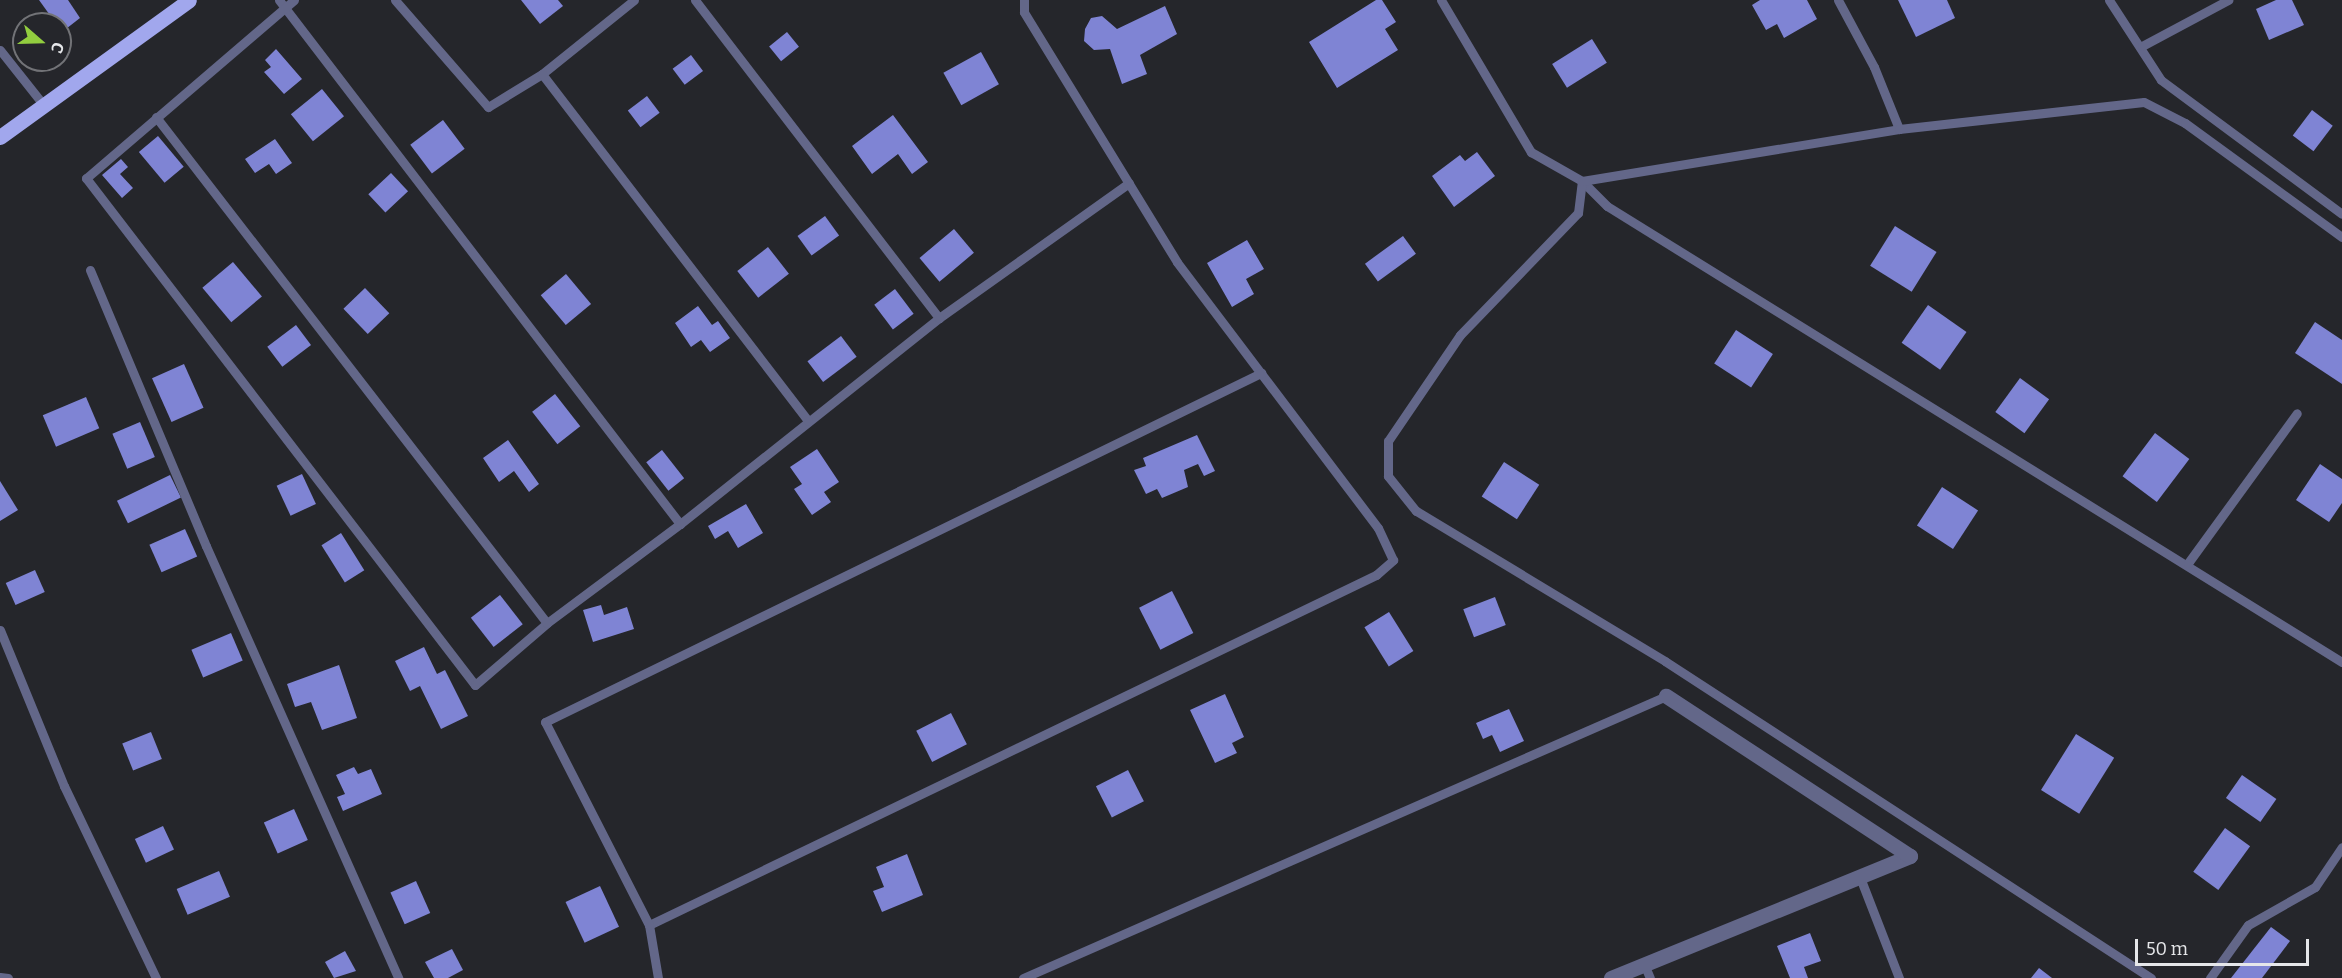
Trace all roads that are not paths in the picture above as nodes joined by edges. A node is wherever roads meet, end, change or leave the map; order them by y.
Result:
1 (189, 0) edge
2 (294, 0) edge
3 (395, 0) edge
4 (634, 0) edge
5 (696, 0) edge
6 (1024, 0) edge
7 (1441, 0) edge
8 (1838, 0) edge
9 (2109, 0) edge
10 (2228, 0) edge
11 (281, 3) edge
12 (2142, 46) junction
13 (0, 50) edge
14 (542, 74) junction
15 (42, 103) junction
16 (156, 117) junction
17 (1899, 129) junction
18 (0, 137) edge
19 (1582, 181) junction
20 (1129, 183) junction
21 (2342, 214) edge
22 (2342, 237) edge
23 (90, 270) dead end
24 (939, 318) junction
25 (1261, 373) junction
26 (2297, 413) dead end
27 (808, 421) junction
28 (680, 524) junction
29 (2188, 563) junction
30 (548, 622) junction
31 (0, 630) edge
32 (2342, 662) edge
33 (1666, 696) joint
34 (2342, 847) edge
35 (1861, 880) junction
36 (649, 925) junction
37 (1647, 971) edge
38 (0, 977) edge
39 (9, 978) edge
40 (156, 978) edge
41 (398, 978) edge
42 (658, 978) edge
43 (1023, 978) edge
44 (1611, 978) edge
45 (1899, 978) edge
46 (2151, 978) edge
47 (2210, 978) edge

1 - 15 main road
2 - 11 lane
3 - 14 lane
4 - 14 lane
5 - 24 lane
6 - 20 lane
7 - 19 lane
8 - 17 lane
9 - 12 lane
10 - 12 lane
11 - 16 lane
11 - 28 lane
12 - 21 lane
13 - 15 lane
14 - 27 lane
15 - 18 main road
16 - 30 lane
16 - 30 lane
17 - 19 lane
17 - 22 lane
19 - 29 lane
19 - 46 lane
20 - 24 lane
20 - 25 lane
23 - 41 lane
24 - 27 lane
25 - 36 lane
25 - 36 lane
26 - 29 lane
27 - 28 lane
28 - 30 lane
29 - 32 lane
31 - 40 lane
33 - 35 street
33 - 43 lane
34 - 47 lane
35 - 37 street
35 - 45 lane
36 - 42 lane
37 - 44 street
38 - 39 lane

